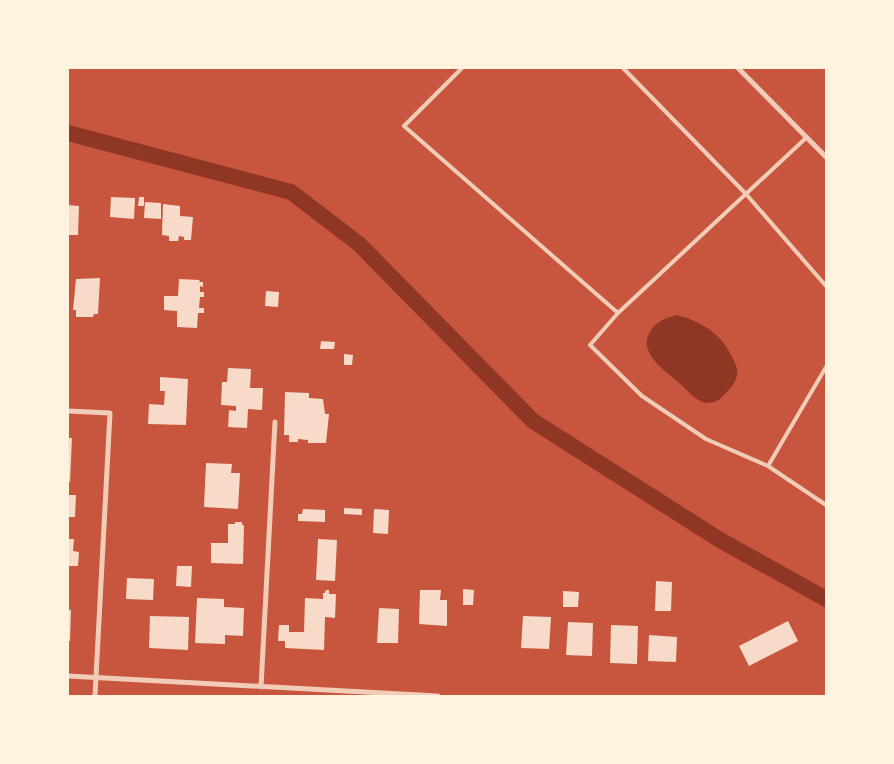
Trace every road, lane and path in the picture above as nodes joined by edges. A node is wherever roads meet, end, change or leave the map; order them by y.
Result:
1 (462, 68) edge
2 (623, 68) edge
3 (738, 68) edge
4 (807, 137) junction
5 (826, 158) edge
6 (746, 194) junction
7 (826, 286) edge
8 (618, 313) junction
9 (826, 366) edge
10 (68, 411) edge
11 (275, 422) dead end
12 (768, 466) junction
13 (826, 505) edge
14 (68, 676) edge
15 (96, 677) junction
16 (261, 686) junction
17 (95, 696) edge
18 (438, 696) edge

1 - 8 lane
2 - 6 lane
3 - 4 street
4 - 5 street
4 - 6 lane
6 - 7 lane
6 - 8 lane
8 - 12 lane
9 - 12 lane
10 - 15 street
11 - 16 street
12 - 13 lane
14 - 15 street
15 - 16 street
15 - 17 street
16 - 18 street

